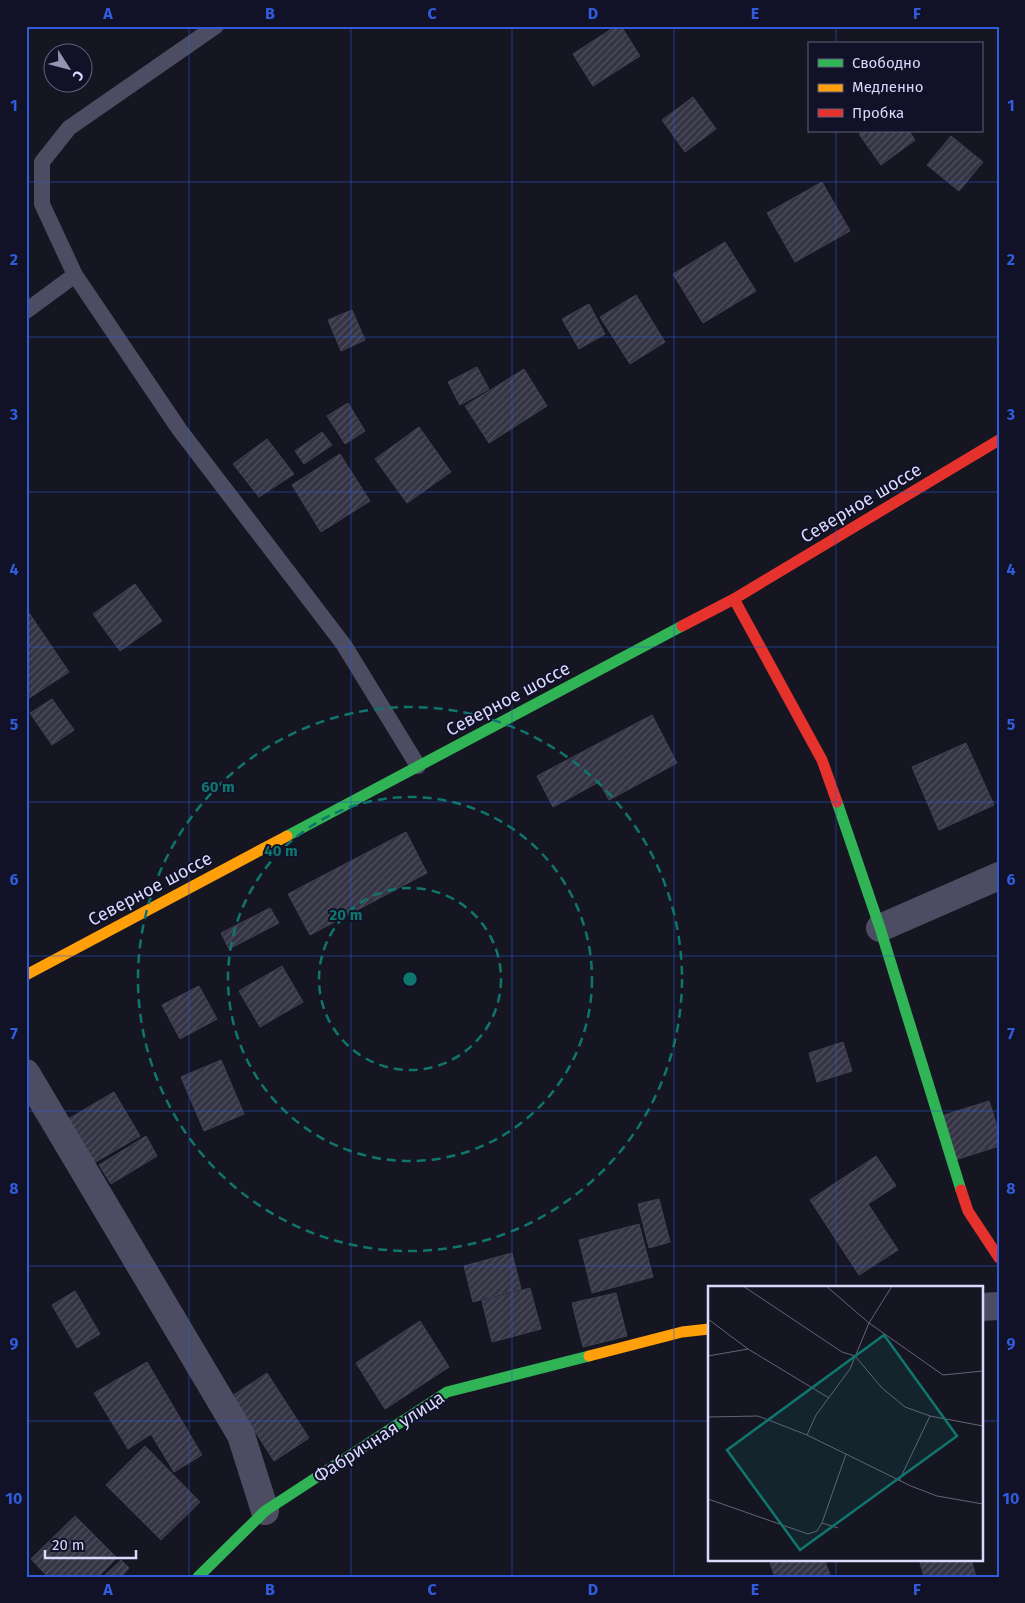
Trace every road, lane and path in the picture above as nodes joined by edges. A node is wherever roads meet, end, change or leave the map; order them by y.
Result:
1 (216, 26) edge
2 (74, 275) junction
3 (26, 311) edge
4 (999, 440) edge
5 (734, 599) junction
6 (418, 766) junction
7 (999, 876) edge
8 (880, 928) junction
9 (26, 975) edge
10 (26, 1073) edge
11 (999, 1258) edge
12 (999, 1306) edge
13 (982, 1307) edge
14 (708, 1329) edge
15 (265, 1511) junction
16 (198, 1577) edge

1 - 2 lane
2 - 3 lane
2 - 6 lane
4 - 5 street, Северное шоссе
5 - 6 street, Северное шоссе
5 - 8 street
6 - 9 street, Северное шоссе
7 - 8 street
8 - 11 street
10 - 15 street
12 - 13 street
14 - 15 street, Фабричная улица
15 - 16 street, Фабричная улица

